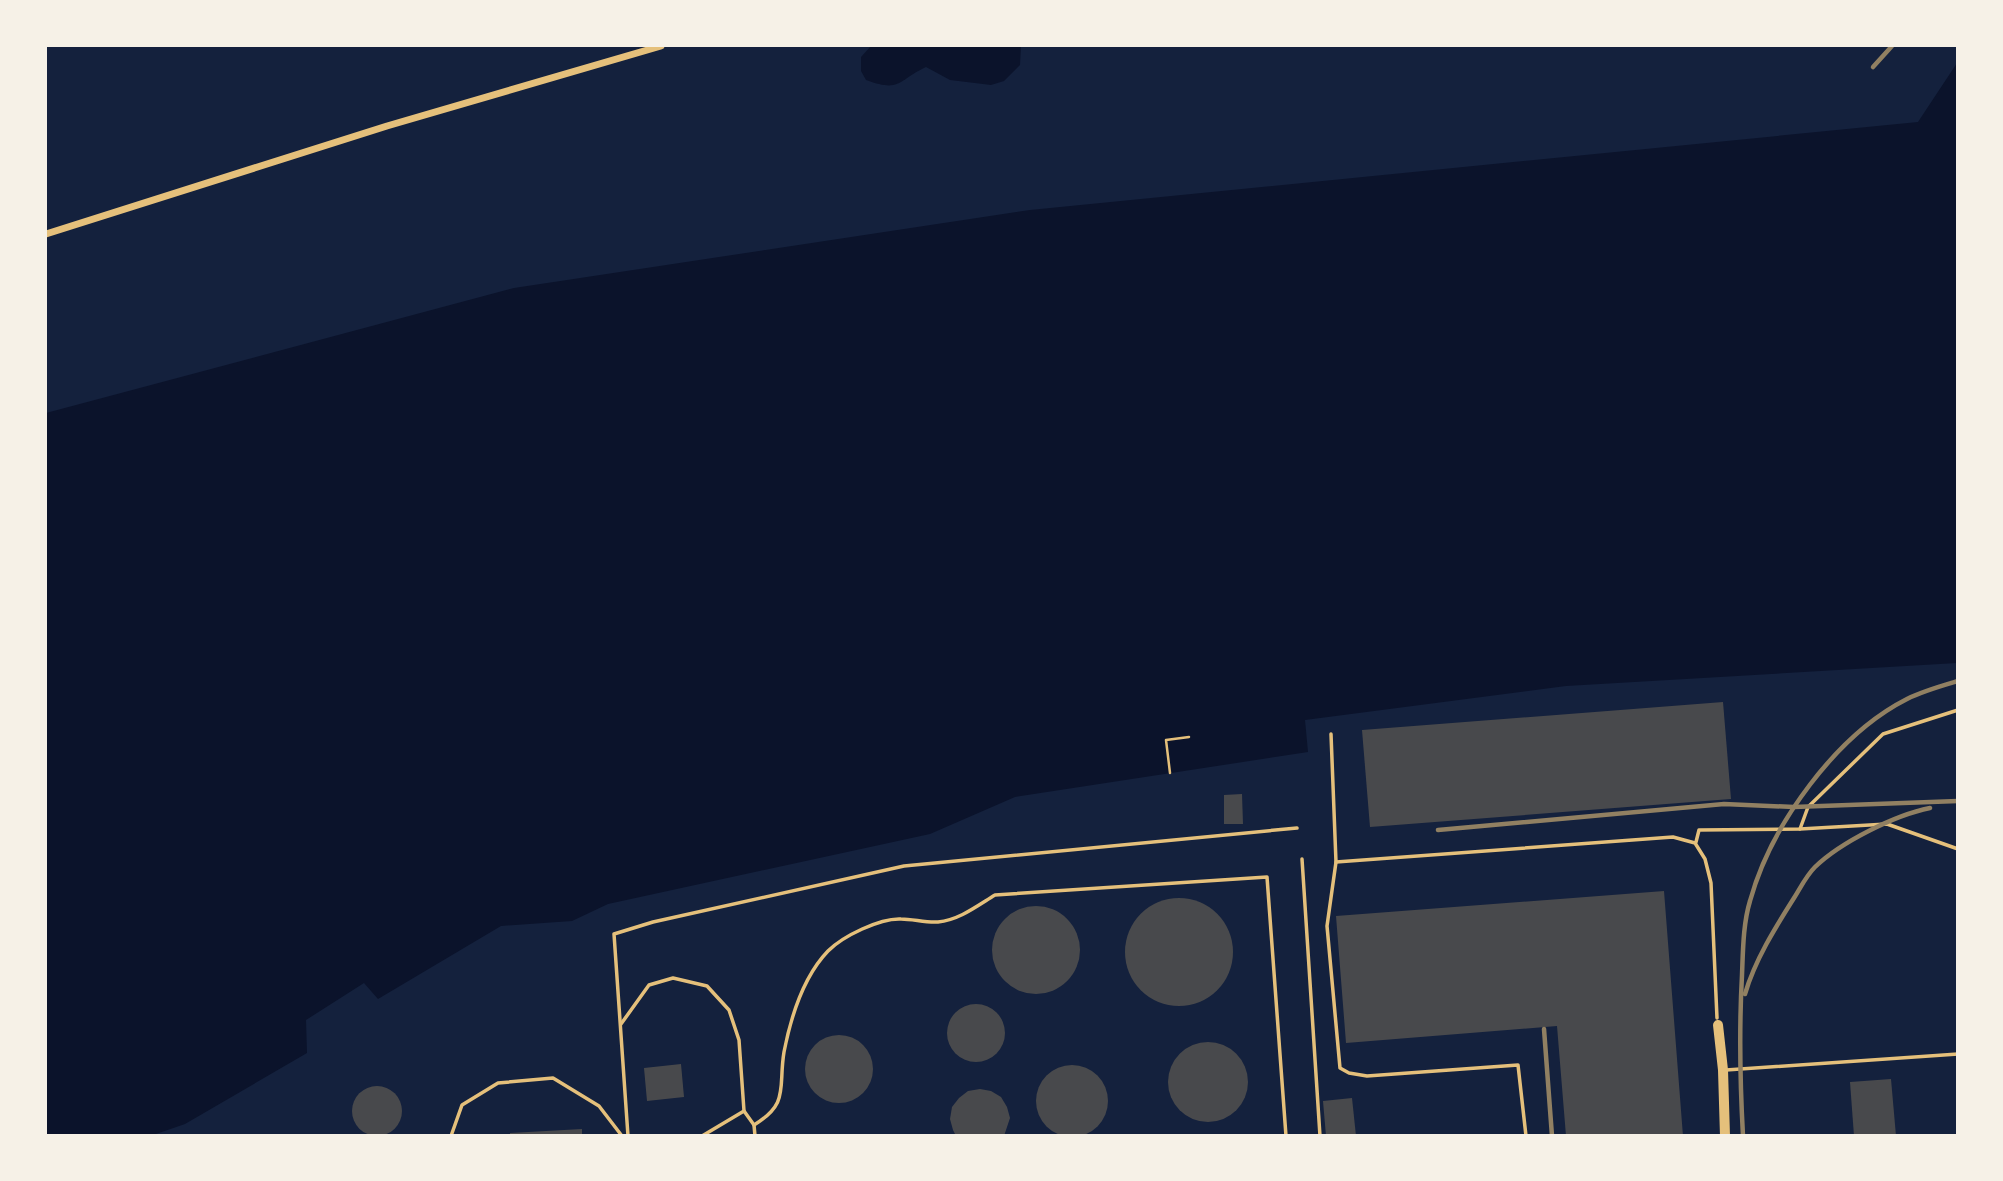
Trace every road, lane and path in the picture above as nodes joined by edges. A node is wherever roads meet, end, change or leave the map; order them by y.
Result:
1 (661, 46) edge
2 (46, 234) edge
3 (1958, 710) edge
4 (1331, 734) dead end
5 (1189, 737) dead end
6 (1170, 773) dead end
7 (1297, 828) dead end
8 (1800, 829) junction
9 (1695, 843) junction
10 (1958, 849) edge
11 (1302, 859) dead end
12 (1336, 862) junction
13 (1717, 1022) joint
14 (620, 1026) junction
15 (1958, 1054) edge
16 (1723, 1070) junction
17 (744, 1111) junction
18 (754, 1125) junction
19 (451, 1136) edge
20 (622, 1136) edge
21 (628, 1136) edge
22 (702, 1136) edge
23 (755, 1136) edge
24 (1286, 1136) edge
25 (1320, 1136) edge
26 (1526, 1136) edge
27 (1725, 1136) edge

1 - 2 street
3 - 8 lane
4 - 12 lane
5 - 6 path
7 - 14 lane
8 - 9 lane
8 - 10 lane
9 - 12 lane
9 - 13 lane
11 - 25 lane
12 - 26 lane
13 - 16 street
14 - 17 lane
14 - 21 lane
15 - 16 lane
16 - 27 street
17 - 18 lane
17 - 22 lane
18 - 23 lane
18 - 24 lane
19 - 20 lane

